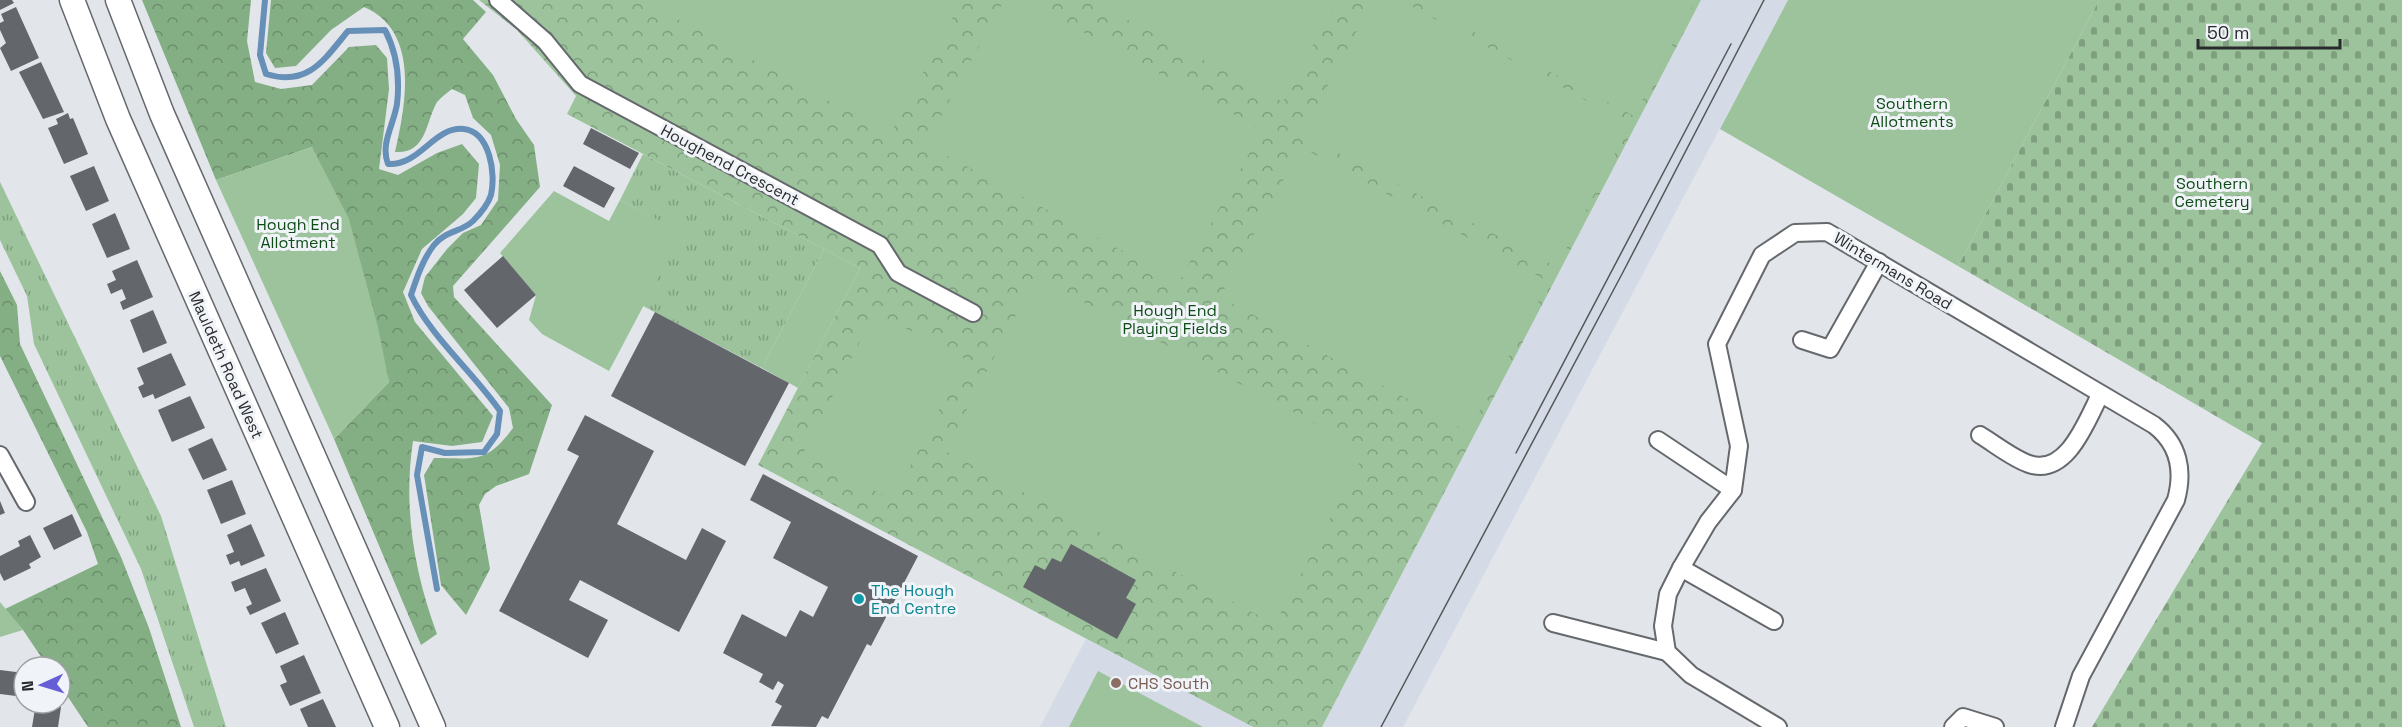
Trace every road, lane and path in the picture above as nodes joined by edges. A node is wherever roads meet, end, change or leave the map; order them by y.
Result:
1 (72, 0) edge
2 (118, 0) edge
3 (498, 0) edge
4 (1879, 262) junction
5 (973, 313) dead end
6 (1802, 340) dead end
7 (2100, 395) junction
8 (1980, 435) dead end
9 (1658, 440) dead end
10 (0, 455) edge
11 (1733, 490) junction
12 (26, 502) dead end
13 (1681, 568) junction
14 (1774, 621) dead end
15 (1553, 623) dead end
16 (1667, 652) junction
17 (387, 727) edge
18 (433, 727) edge
19 (1778, 727) edge
20 (1953, 727) edge
21 (1995, 727) edge
22 (2064, 727) edge

1 - 17 street, Mauldeth Road West
2 - 18 street
3 - 5 street, Houghend Crescent
4 - 6 street
4 - 7 street, Wintermans Road
4 - 11 street, Wintermans Road
7 - 8 street
7 - 22 street, Wintermans Road
9 - 11 street
10 - 12 street
11 - 13 street
13 - 14 street
13 - 16 street
15 - 16 street
16 - 19 street
20 - 21 street

